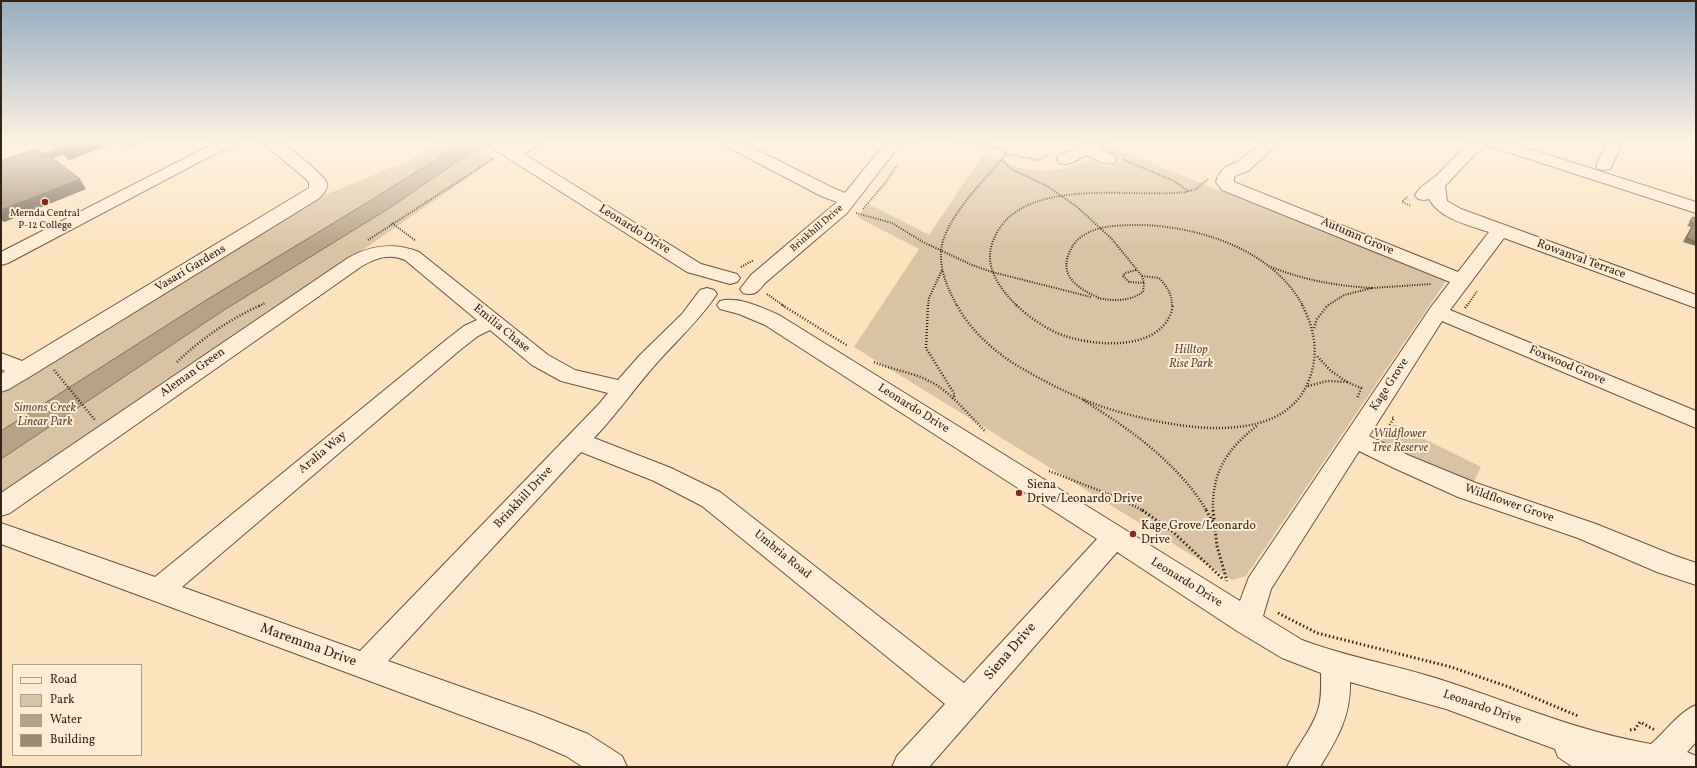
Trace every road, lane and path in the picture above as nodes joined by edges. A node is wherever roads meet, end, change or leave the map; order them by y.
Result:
1 (159, 177) edge
2 (314, 177) edge
3 (549, 177) edge
4 (798, 177) edge
5 (867, 177) edge
6 (986, 177) edge
7 (1029, 177) edge
8 (1163, 177) edge
9 (1210, 177) edge
10 (1236, 177) edge
11 (1444, 177) edge
12 (1602, 177) edge
13 (1642, 177) edge
14 (1188, 191) junction
15 (1696, 194) edge
16 (1063, 196) junction
17 (1407, 197) dead end
18 (845, 205) junction
19 (1416, 207) dead end
20 (1696, 208) edge
21 (392, 223) dead end
22 (1101, 228) junction
23 (1500, 230) junction
24 (417, 243) dead end
25 (389, 250) joint
26 (940, 251) junction
27 (1, 259) edge
28 (1267, 266) junction
29 (694, 268) junction
30 (942, 270) junction
31 (1136, 270) junction
32 (992, 272) junction
33 (746, 276) junction
34 (1142, 276) junction
35 (1454, 276) junction
36 (1144, 282) junction
37 (1372, 288) junction
38 (707, 293) junction
39 (1099, 298) junction
40 (1696, 302) edge
41 (726, 305) junction
42 (1438, 312) junction
43 (772, 320) junction
44 (491, 321) junction
45 (682, 328) junction
46 (1314, 329) junction
47 (850, 347) dead end
48 (1316, 355) junction
49 (869, 359) dead end
50 (1, 360) edge
51 (50, 365) dead end
52 (23, 370) junction
53 (1, 384) edge
54 (1307, 386) junction
55 (623, 389) junction
56 (1076, 396) junction
57 (952, 399) junction
58 (94, 419) dead end
59 (1696, 420) edge
60 (1260, 423) junction
61 (990, 436) dead end
62 (1355, 439) junction
63 (578, 441) junction
64 (1048, 470) dead end
65 (1, 506) edge
66 (1213, 522) junction
67 (1, 533) edge
68 (1114, 537) junction
69 (1666, 564) junction
70 (1696, 574) edge
71 (1696, 584) edge
72 (158, 591) junction
73 (1248, 604) junction
74 (1335, 665) junction
75 (364, 666) junction
76 (966, 703) junction
77 (1580, 717) dead end
78 (1696, 719) edge
79 (1548, 732) junction
80 (1648, 762) edge
81 (611, 767) edge
82 (908, 767) edge
83 (1303, 767) edge
84 (1599, 767) edge
85 (1686, 767) edge

1 - 27 street
2 - 52 street, Vasari Gardens
3 - 29 street, Leonardo Drive
4 - 18 street
5 - 18 street, Brinkhill Drive
6 - 26 path
7 - 16 path
8 - 14 path
9 - 14 path
10 - 35 street, Autumn Grove
11 - 23 street, Rowanval Terrace
12 - 20 street
13 - 15 street
14 - 16 path
16 - 22 path
16 - 32 path
17 - 19 path
18 - 26 path
18 - 33 street, Brinkhill Drive
21 - 24 path
22 - 28 path
22 - 31 path
22 - 39 path
23 - 35 street, Kage Grove
23 - 40 street, Rowanval Terrace
25 - 44 street, Emilia Chase
25 - 65 street, Aleman Green
26 - 30 path
26 - 32 path
28 - 37 path
28 - 46 path
29 - 33 street, Leonardo Drive
29 - 38 street, Leonardo Drive
30 - 56 path
30 - 57 path
31 - 34 path
31 - 36 path
32 - 34 path
32 - 39 path
33 - 38 street, Brinkhill Drive
33 - 41 street, Brinkhill Drive
33 - 43 street, Leonardo Drive
33 - 47 path
34 - 36 path
35 - 37 path
35 - 42 street, Kage Grove
36 - 39 path
37 - 46 path
38 - 41 street, Leonardo Drive
38 - 45 street, Brinkhill Drive
41 - 43 street, Leonardo Drive
41 - 45 street, Brinkhill Drive
42 - 59 street, Foxwood Grove
42 - 62 street, Kage Grove
43 - 68 street, Leonardo Drive
44 - 55 street, Emilia Chase
44 - 72 street, Aralia Way
45 - 55 street, Brinkhill Drive
46 - 48 path
48 - 54 path
48 - 54 path
49 - 57 path
50 - 52 street
51 - 58 path
52 - 53 street, Vasari Gardens
54 - 60 path
55 - 63 street, Brinkhill Drive
56 - 60 path
56 - 66 path
57 - 61 path
60 - 66 path
62 - 69 street, Wildflower Grove
62 - 73 street, Kage Grove
63 - 75 street, Brinkhill Drive
63 - 76 street, Umbria Road
64 - 66 path
67 - 72 street, Maremma Drive
68 - 73 street, Leonardo Drive
68 - 76 street, Siena Drive
69 - 70 street, Wildflower Grove
69 - 71 street, Wildflower Grove
72 - 75 street, Maremma Drive
73 - 74 street, Leonardo Drive
73 - 77 path
74 - 79 street, Leonardo Drive
74 - 83 street
75 - 81 street, Maremma Drive
76 - 82 street, Siena Drive
78 - 80 street
79 - 80 street, Leonardo Drive
79 - 84 street, Leonardo Drive
80 - 85 street, Leonardo Drive

